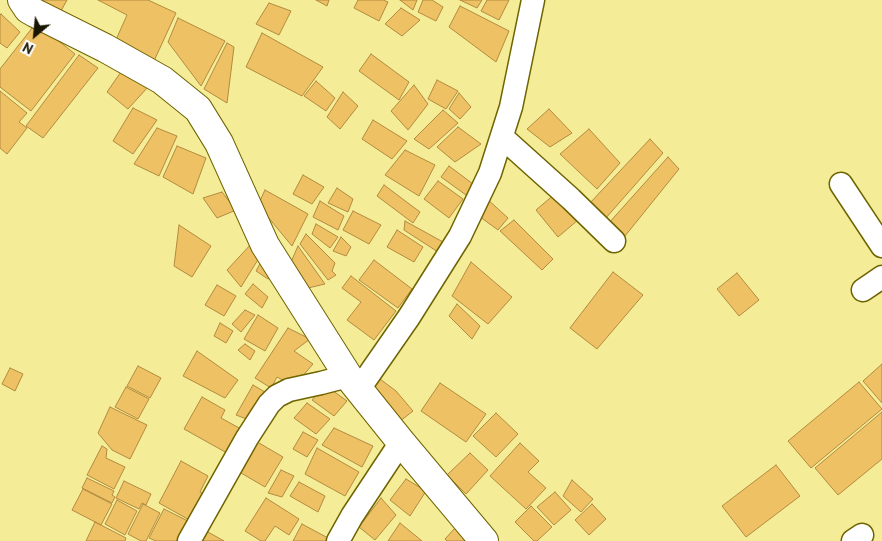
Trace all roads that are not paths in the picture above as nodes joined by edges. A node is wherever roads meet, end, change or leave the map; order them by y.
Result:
1 (22, 0) edge
2 (533, 0) edge
3 (502, 137) junction
4 (841, 184) dead end
5 (614, 241) dead end
6 (882, 246) edge
7 (882, 277) edge
8 (863, 290) dead end
9 (353, 382) junction
10 (401, 442) junction
11 (189, 541) edge
12 (338, 541) edge
13 (484, 541) edge

1 - 9 street
2 - 3 street
3 - 5 street
3 - 9 street
4 - 6 street
7 - 8 street
9 - 10 street
9 - 11 street
10 - 12 street
10 - 13 street

